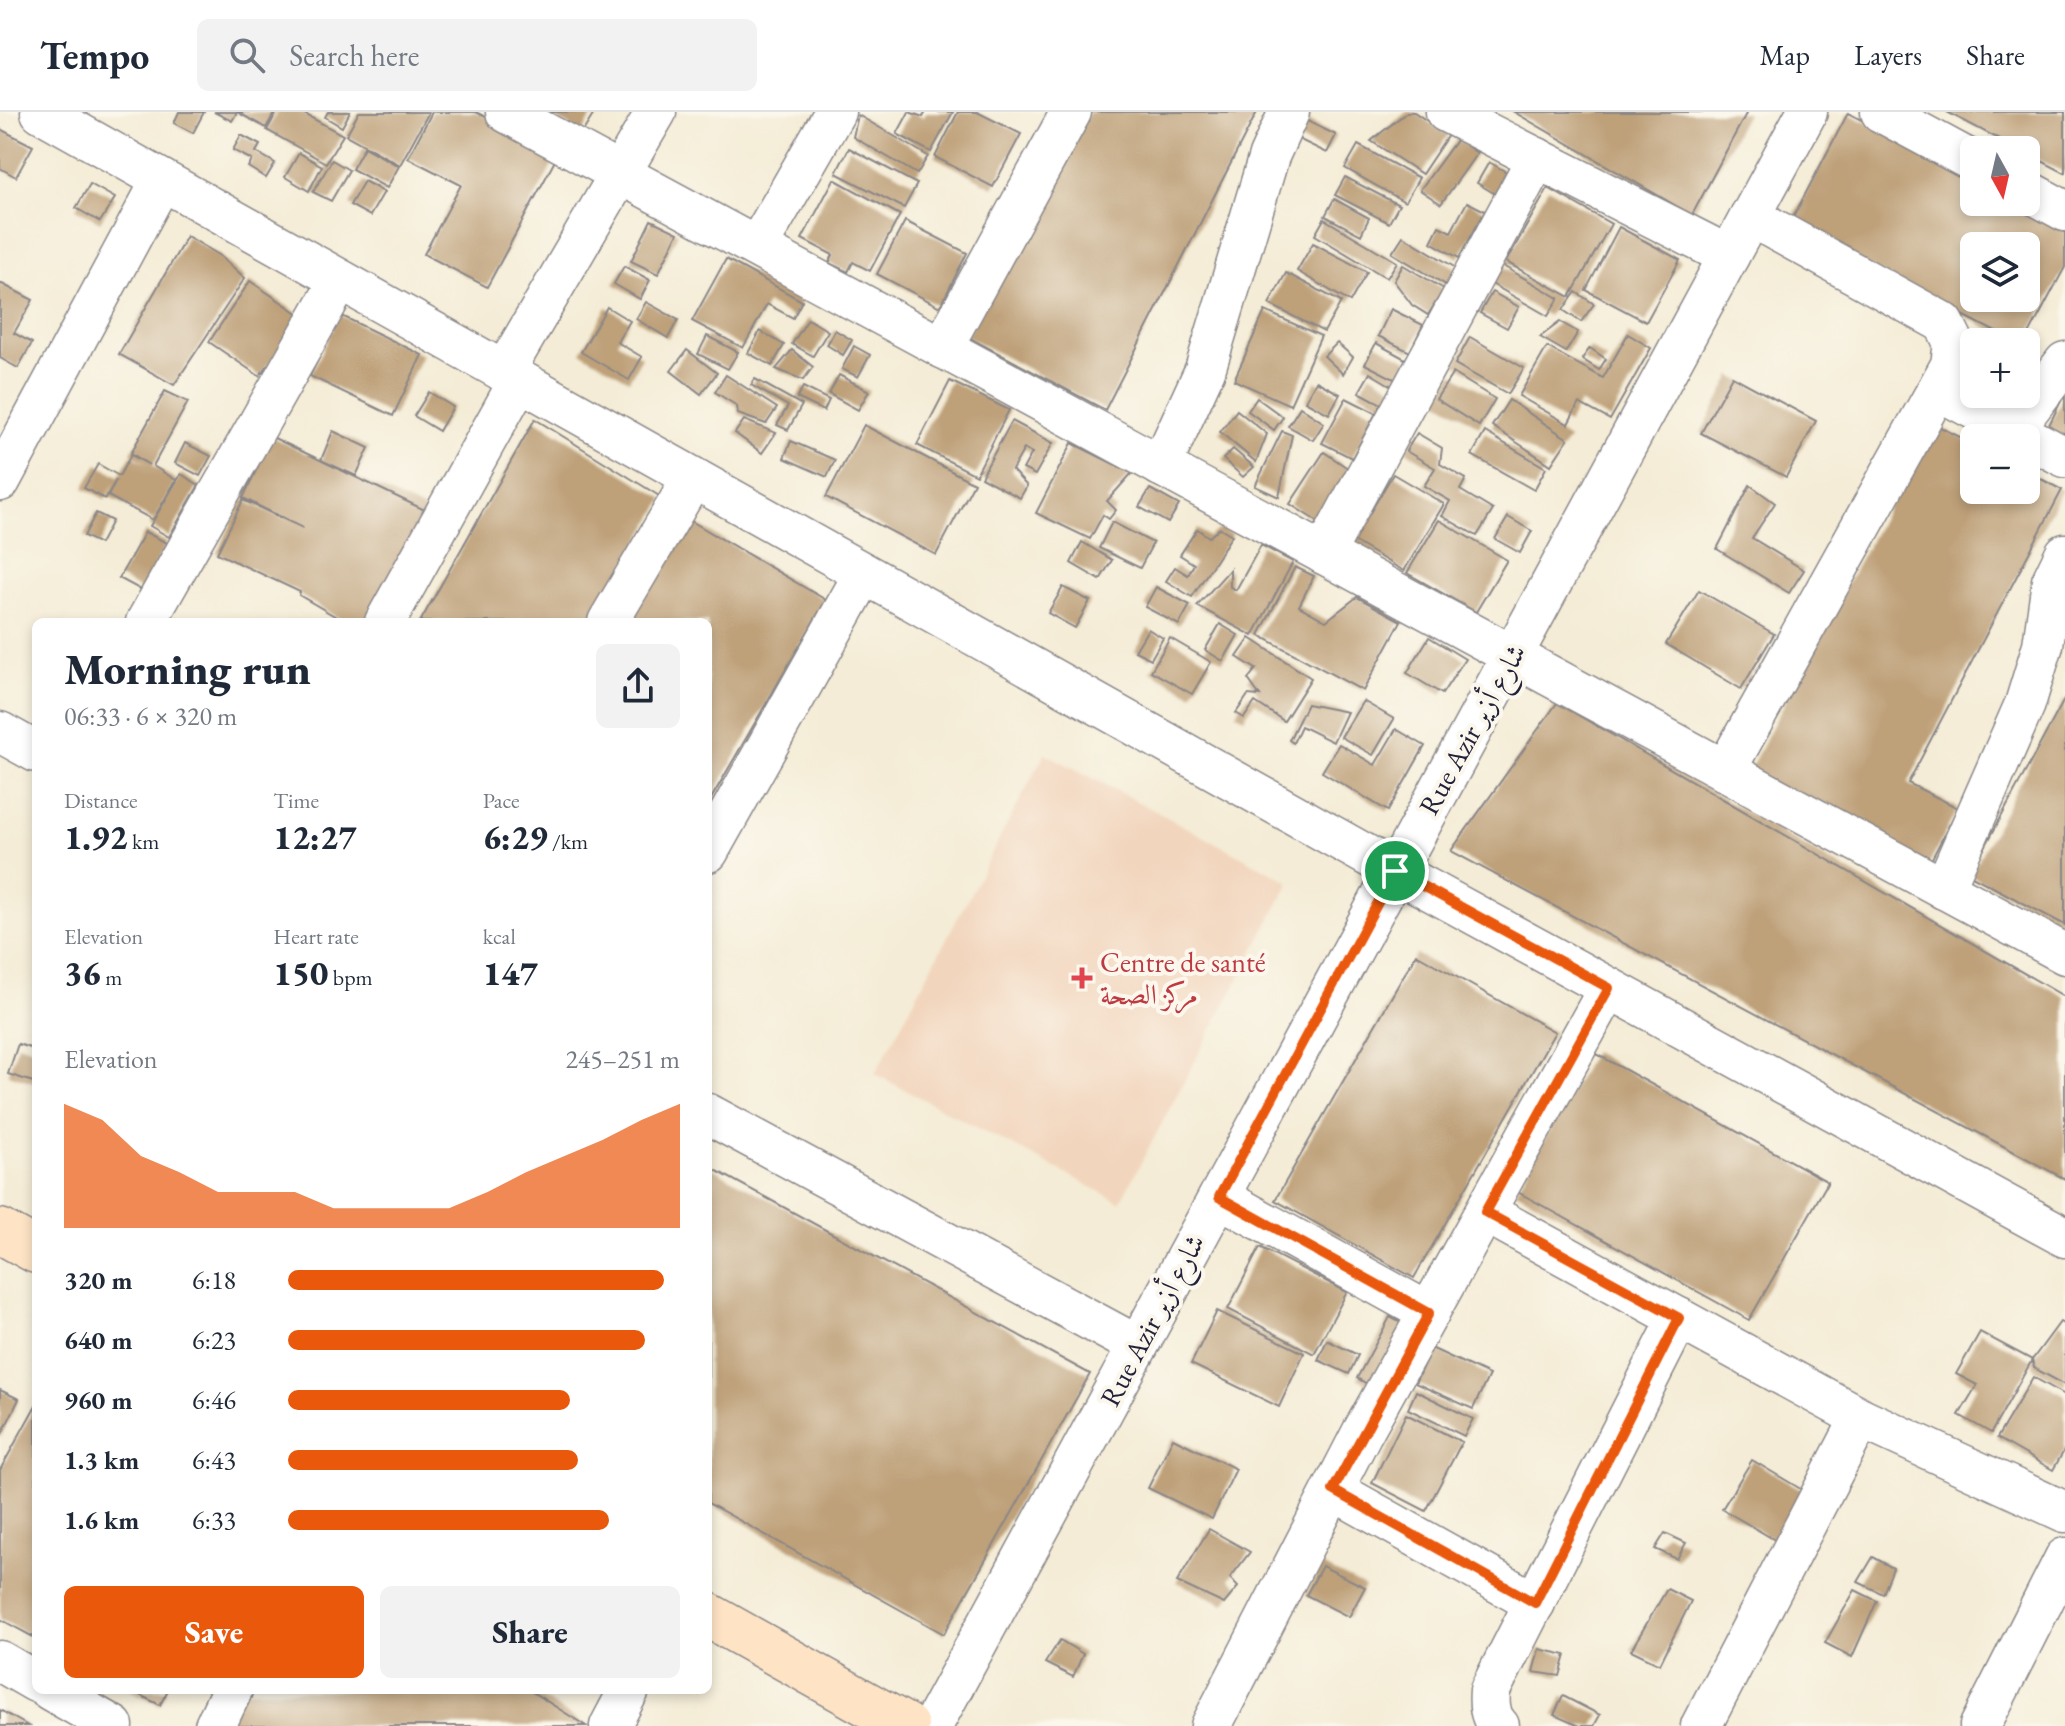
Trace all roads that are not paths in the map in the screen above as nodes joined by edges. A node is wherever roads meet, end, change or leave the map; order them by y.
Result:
1 (41, 112) edge
2 (506, 112) edge
3 (656, 112) edge
4 (835, 112) edge
5 (1071, 112) edge
6 (1289, 112) edge
7 (1446, 112) edge
8 (1807, 112) edge
9 (1881, 112) edge
10 (1960, 154) edge
11 (1537, 158) junction
12 (620, 174) junction
13 (162, 180) junction
14 (2040, 198) edge
15 (2065, 211) edge
16 (1750, 216) junction
17 (757, 247) junction
18 (1729, 256) junction
19 (340, 280) junction
20 (942, 348) junction
21 (2065, 362) edge
22 (512, 376) junction
23 (1938, 390) junction
24 (2002, 424) edge
25 (2018, 424) edge
26 (2040, 444) edge
27 (2065, 457) edge
28 (1161, 466) junction
29 (693, 478) junction
30 (0, 481) edge
31 (1324, 554) junction
32 (2065, 554) edge
33 (864, 574) junction
34 (148, 618) edge
35 (387, 618) edge
36 (610, 618) edge
37 (1512, 656) junction
38 (0, 732) edge
39 (32, 750) edge
40 (1725, 771) junction
41 (712, 845) edge
42 (1395, 871) junction
43 (1944, 889) junction
44 (2065, 954) edge
45 (1609, 988) junction
46 (712, 1116) edge
47 (1219, 1197) junction
48 (1485, 1212) junction
49 (0, 1231) edge
50 (2065, 1237) edge
51 (32, 1249) edge
52 (1429, 1313) junction
53 (1679, 1318) junction
54 (1138, 1346) junction
55 (1861, 1418) junction
56 (1333, 1490) junction
57 (2065, 1512) edge
58 (2065, 1558) edge
59 (1535, 1603) junction
60 (712, 1617) edge
61 (0, 1661) edge
62 (32, 1680) edge
63 (57, 1694) edge
64 (230, 1694) edge
65 (627, 1694) edge
66 (113, 1726) edge
67 (215, 1726) edge
68 (610, 1726) edge
69 (906, 1726) edge
70 (932, 1726) edge
71 (1211, 1726) edge
72 (1499, 1726) edge
73 (1701, 1726) edge
74 (1980, 1726) edge

1 - 13 street
2 - 12 street
3 - 12 street
4 - 17 street
5 - 20 street
6 - 28 street
7 - 11 street
8 - 16 street, Rue Azir شارع أزير
9 - 10 street
11 - 18 street
11 - 31 street
12 - 17 street
12 - 22 street
13 - 19 street
13 - 30 street
14 - 15 street
16 - 18 street, Rue Azir شارع أزير
16 - 23 street
17 - 20 street
18 - 37 street, Rue Azir شارع أزير
19 - 22 street
19 - 34 street
20 - 28 street
21 - 25 street
22 - 29 street
22 - 35 street
23 - 24 street
23 - 40 street
26 - 27 street
28 - 31 street
29 - 33 street
29 - 36 street
31 - 37 street
32 - 43 street
33 - 41 street
33 - 42 street
37 - 40 street
37 - 42 street, Rue Azir شارع أزير
38 - 39 street
40 - 43 street
42 - 45 street
42 - 47 street, Rue Azir شارع أزير
43 - 44 street
45 - 48 street
45 - 50 street
46 - 54 street
47 - 52 street
47 - 54 street, Rue Azir شارع أزير
48 - 52 street
48 - 53 street
49 - 51 street
52 - 56 street
53 - 55 street
53 - 59 street
54 - 70 street, Rue Azir شارع أزير
55 - 57 street
55 - 73 street
56 - 59 street
56 - 71 street
58 - 74 street
59 - 72 street
60 - 69 street
61 - 62 street
63 - 66 street
64 - 67 street
65 - 68 street

